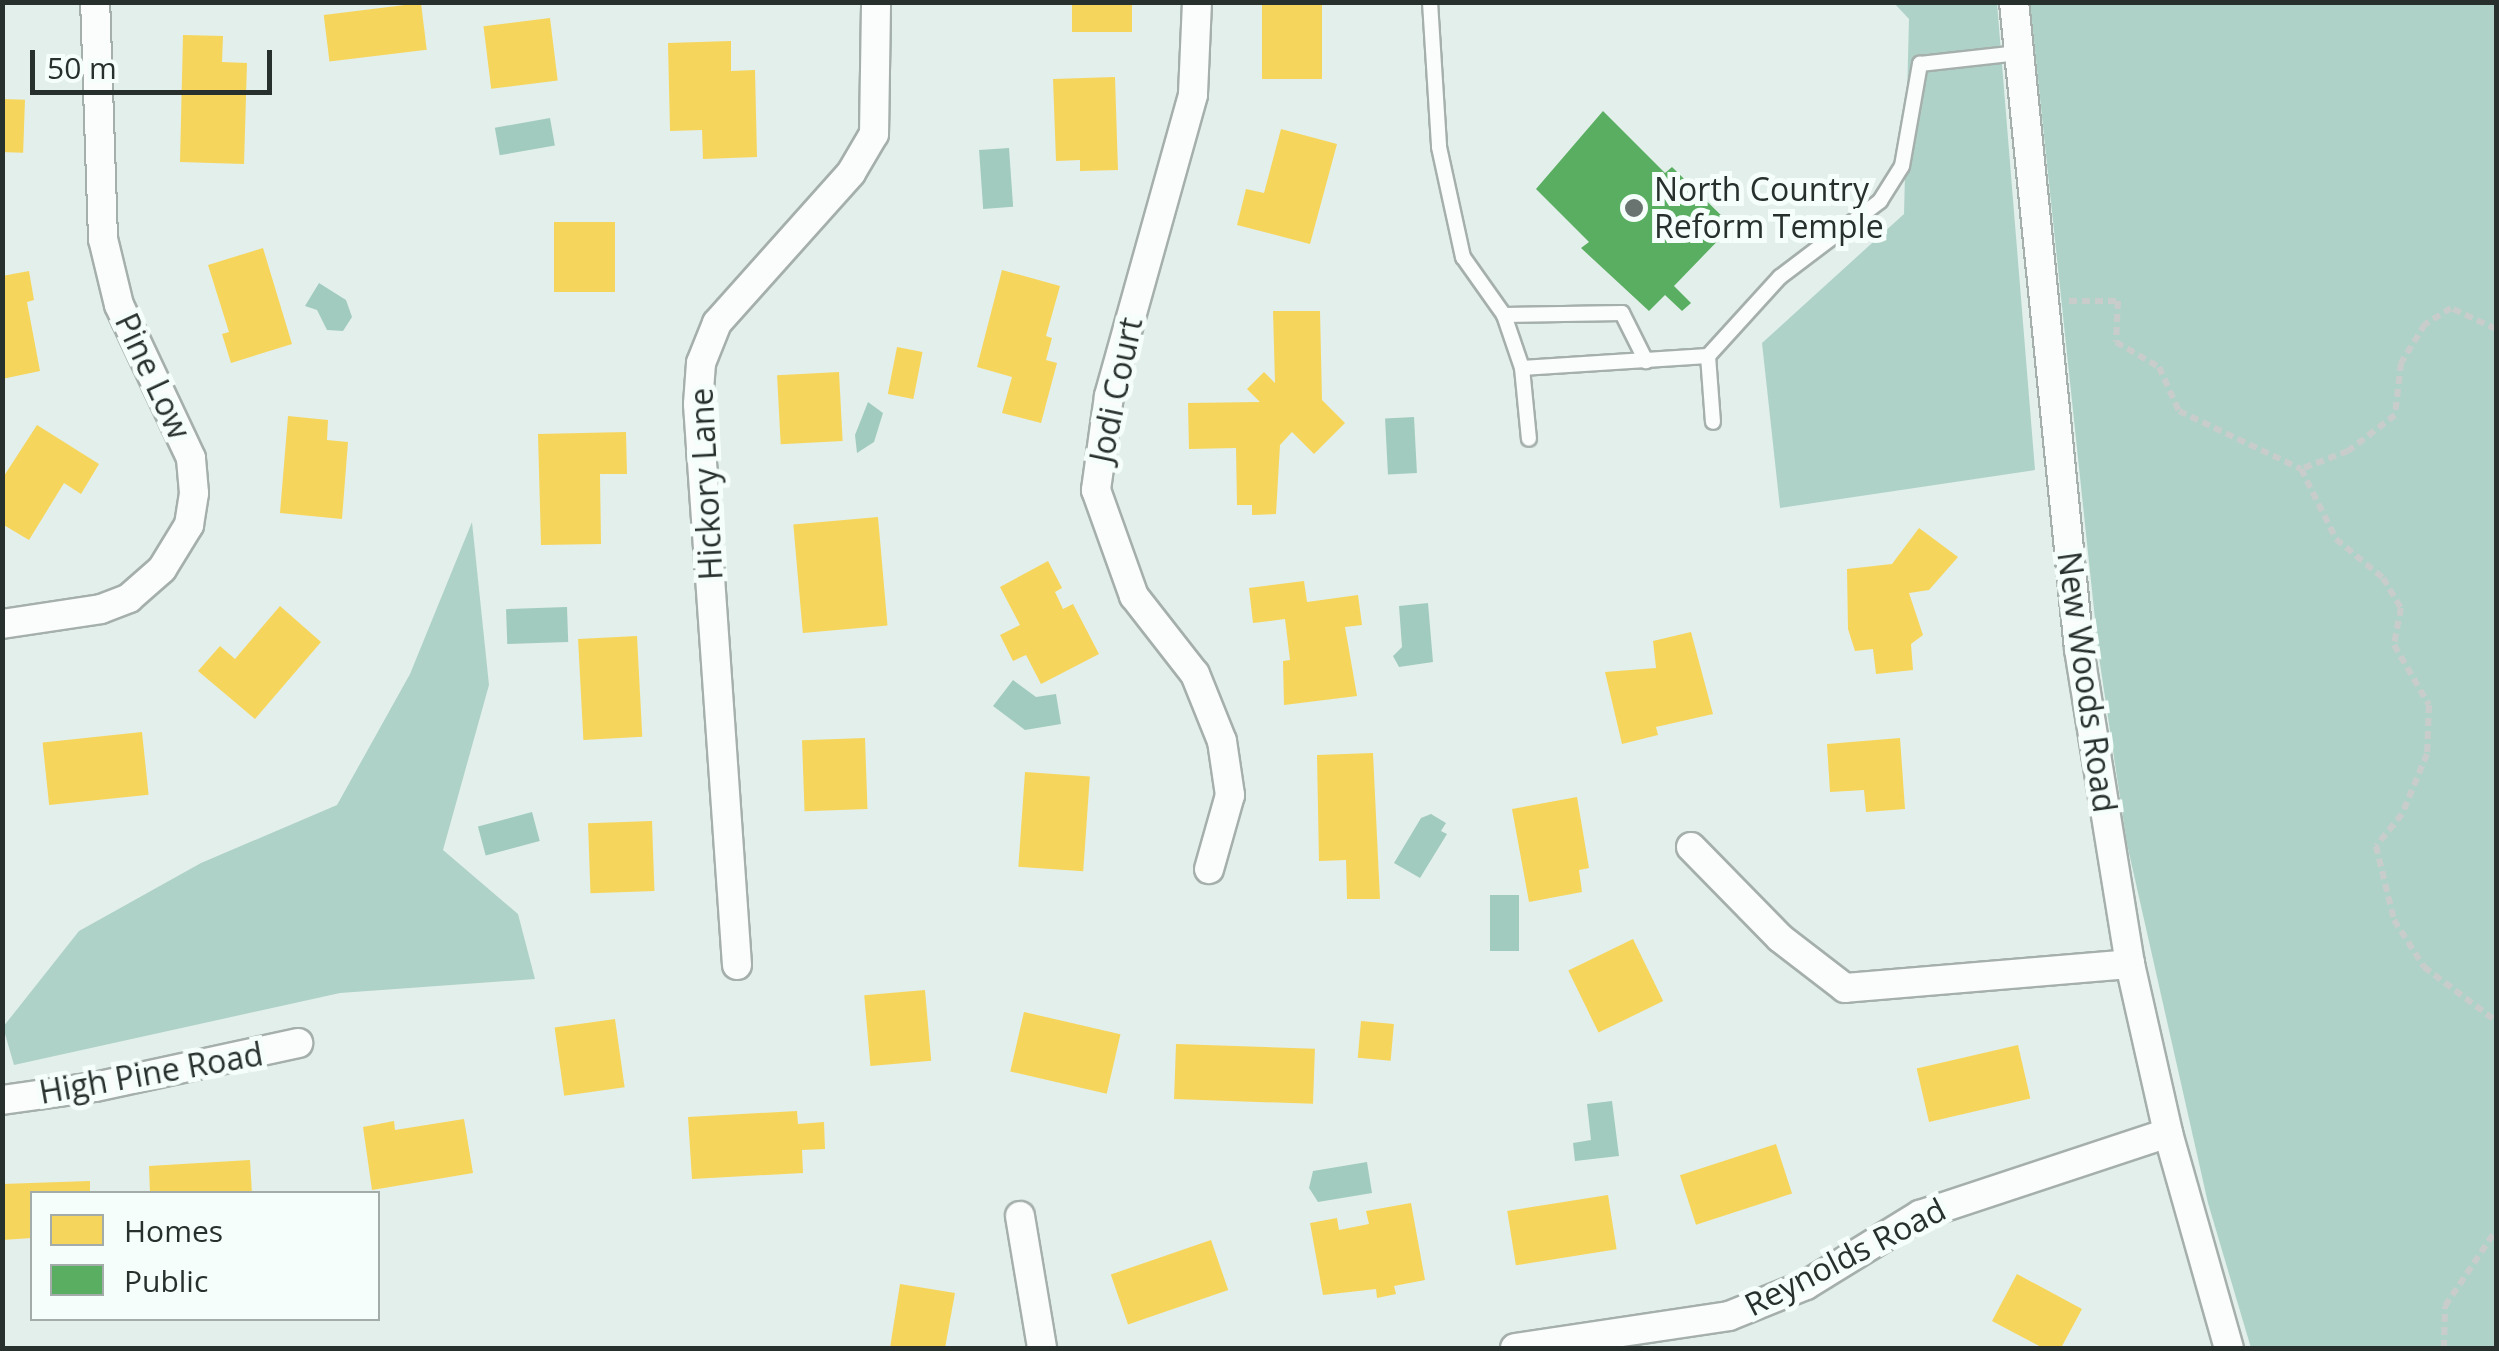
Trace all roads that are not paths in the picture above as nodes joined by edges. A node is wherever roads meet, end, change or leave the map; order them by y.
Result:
1 (96, 2) edge
2 (876, 2) edge
3 (1198, 2) edge
4 (1430, 2) edge
5 (2014, 2) edge
6 (2018, 53) junction
7 (1504, 315) junction
8 (1708, 356) junction
9 (1646, 361) junction
10 (1522, 368) junction
11 (1712, 422) dead end
12 (1529, 440) dead end
13 (2, 624) edge
14 (1691, 847) dead end
15 (1208, 870) dead end
16 (2130, 964) junction
17 (737, 965) dead end
18 (298, 1043) dead end
19 (2, 1100) edge
20 (2168, 1133) junction
21 (1020, 1216) dead end
22 (1042, 1348) edge
23 (1514, 1348) edge
24 (2230, 1348) edge

1 - 13 street, Pine Low
2 - 17 street, Hickory Lane
3 - 15 street, Jodi Court
4 - 7 lane
5 - 6 street, New Woods Road
6 - 8 lane
6 - 16 street, New Woods Road
7 - 9 lane
7 - 10 lane
8 - 9 lane
8 - 11 lane
9 - 10 lane
10 - 12 lane
14 - 16 street
16 - 20 street, New Woods Road
18 - 19 street, High Pine Road
20 - 23 street, Reynolds Road
20 - 24 street, New Woods Road
21 - 22 street

